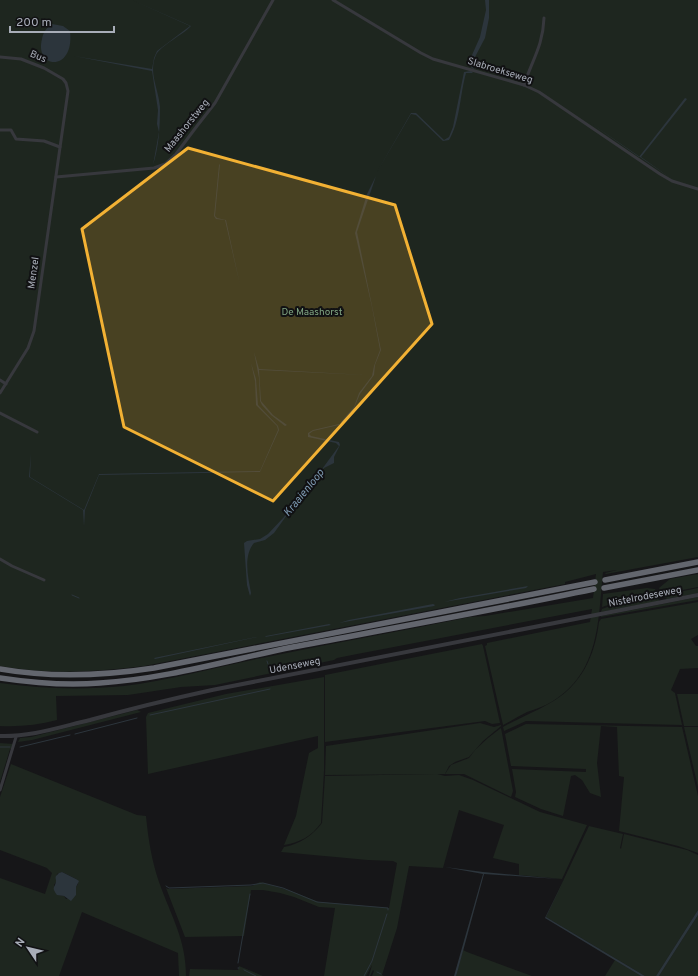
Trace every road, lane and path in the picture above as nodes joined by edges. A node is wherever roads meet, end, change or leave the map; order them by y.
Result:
1 (273, 0) edge
2 (333, 0) edge
3 (544, 18) dead end
4 (0, 57) edge
5 (66, 83) joint
6 (524, 85) junction
7 (0, 130) edge
8 (60, 147) junction
9 (56, 177) junction
10 (698, 189) edge
11 (0, 380) edge
12 (6, 384) junction
13 (0, 393) edge
14 (0, 413) edge
15 (37, 432) dead end
16 (0, 559) edge
17 (698, 562) edge
18 (698, 570) edge
19 (44, 580) dead end
20 (605, 580) dead end
21 (595, 582) dead end
22 (604, 588) dead end
23 (594, 589) dead end
24 (698, 595) edge
25 (595, 615) joint
26 (0, 669) edge
27 (0, 678) edge
28 (0, 736) edge
29 (16, 737) junction
30 (0, 790) edge

1 - 9 street, Maashorstweg
2 - 6 street, Slabroekseweg
3 - 6 street
4 - 5 street, Bus
5 - 8 street, Menzel
6 - 10 street, Slabroekseweg
7 - 8 street
8 - 9 street, Menzel
9 - 12 street, Menzel
11 - 12 street
12 - 13 street, Menzel
14 - 15 street
16 - 19 street
17 - 20 highway
18 - 22 highway
21 - 26 highway
23 - 27 highway
24 - 25 street, Nistelrodeseweg
25 - 29 street, Udenseweg
28 - 29 street, Udenseweg
29 - 30 street

